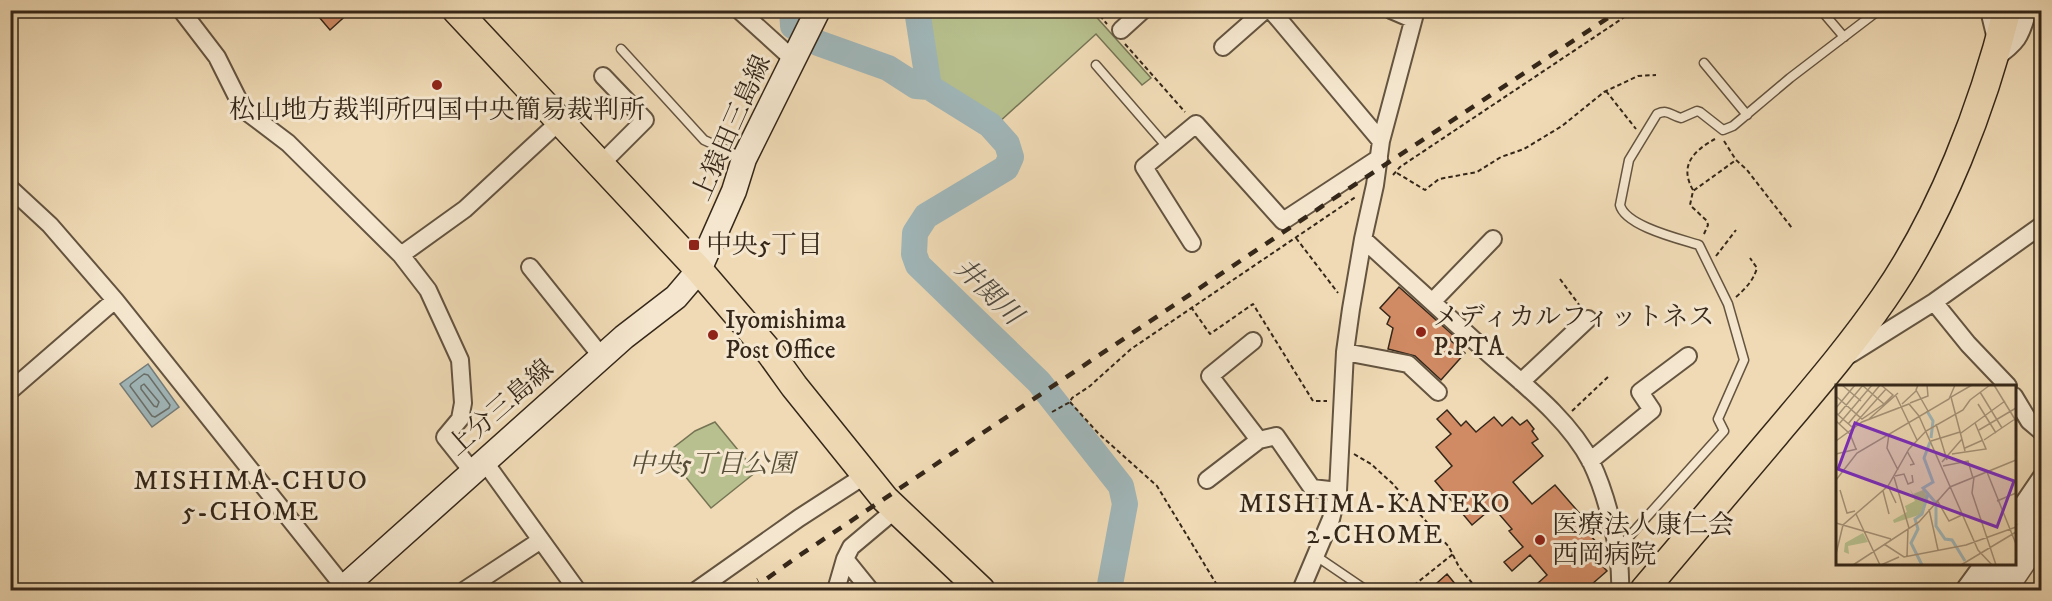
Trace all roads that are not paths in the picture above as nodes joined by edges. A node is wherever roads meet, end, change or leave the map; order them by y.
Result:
1 (181, 10) edge
2 (456, 10) edge
3 (739, 10) edge
4 (1143, 10) edge
5 (1265, 10) edge
6 (1271, 10) edge
7 (1391, 10) edge
8 (1821, 10) edge
9 (1879, 10) edge
10 (1989, 10) edge
11 (2007, 10) edge
12 (2028, 10) edge
13 (1414, 15) edge
14 (1117, 32) road end
15 (806, 36) edge
16 (1844, 37) junction
17 (1223, 47) dead end
18 (621, 49) dead end
19 (1996, 52) junction
20 (1704, 63) dead end
21 (1096, 65) dead end
22 (603, 76) dead end
23 (1747, 115) junction
24 (560, 121) junction
25 (1167, 147) junction
26 (1380, 149) junction
27 (744, 159) junction
28 (601, 164) junction
29 (10, 188) edge
30 (2042, 225) edge
31 (1363, 239) junction
32 (1493, 239) dead end
33 (1192, 243) dead end
34 (401, 255) junction
35 (530, 267) dead end
36 (699, 270) junction
37 (115, 300) junction
38 (1432, 302) junction
39 (1934, 302) junction
40 (1588, 319) road end
41 (1252, 341) dead end
42 (1345, 352) junction
43 (1688, 356) dead end
44 (602, 357) junction
45 (1830, 369) junction
46 (1521, 382) junction
47 (2006, 385) edge
48 (10, 391) edge
49 (1438, 392) dead end
50 (2016, 399) edge
51 (2042, 432) edge
52 (1259, 440) junction
53 (1590, 461) junction
54 (478, 466) junction
55 (864, 476) junction
56 (2042, 476) edge
57 (1207, 480) dead end
58 (1338, 491) junction
59 (2042, 508) edge
60 (895, 510) junction
61 (2016, 514) edge
62 (2042, 537) edge
63 (541, 540) junction
64 (2016, 545) edge
65 (1618, 549) junction
66 (1316, 556) junction
67 (845, 559) junction
68 (1982, 565) edge
69 (2003, 565) edge
70 (342, 589) edge
71 (465, 591) edge
72 (578, 591) edge
73 (698, 591) edge
74 (836, 591) edge
75 (870, 591) edge
76 (981, 591) edge
77 (1301, 591) edge
78 (1366, 591) edge
79 (1620, 591) edge
80 (1644, 591) edge
81 (1964, 591) edge
82 (1985, 591) edge
83 (2006, 591) edge

1 - 34 street
2 - 24 highway
3 - 15 street
4 - 14 street
5 - 17 street
6 - 26 street
7 - 13 street
8 - 16 lane
9 - 16 lane
10 - 19 street
11 - 19 highway
12 - 19 street
13 - 26 street
15 - 27 main road, 上猿田三島線
16 - 23 lane
18 - 27 lane
19 - 45 highway
20 - 23 lane
21 - 25 lane
22 - 28 street
23 - 65 lane
24 - 28 highway
24 - 34 street
25 - 26 street
25 - 33 street
26 - 31 street
27 - 36 main road, 上猿田三島線
28 - 36 highway
29 - 37 street
30 - 39 street
31 - 38 street
31 - 42 street
32 - 38 street
34 - 54 street
35 - 44 street
36 - 44 main road, 上分三島線
36 - 55 highway
37 - 48 street
37 - 70 street
38 - 46 street
39 - 45 street
39 - 47 street
40 - 46 street
41 - 52 street
42 - 49 street
42 - 58 street
43 - 53 street
44 - 54 main road, 上分三島線
45 - 80 highway
46 - 53 street
50 - 51 street
52 - 57 street
52 - 58 street
53 - 65 street
54 - 63 street
54 - 70 main road, 上分三島線
55 - 60 highway
55 - 73 street
56 - 61 street
58 - 66 street
59 - 64 street
60 - 67 street
60 - 76 highway
62 - 83 street
63 - 71 street
63 - 72 street
65 - 79 street
66 - 77 street
66 - 78 lane
67 - 74 street
67 - 75 street
68 - 81 street
69 - 82 street

